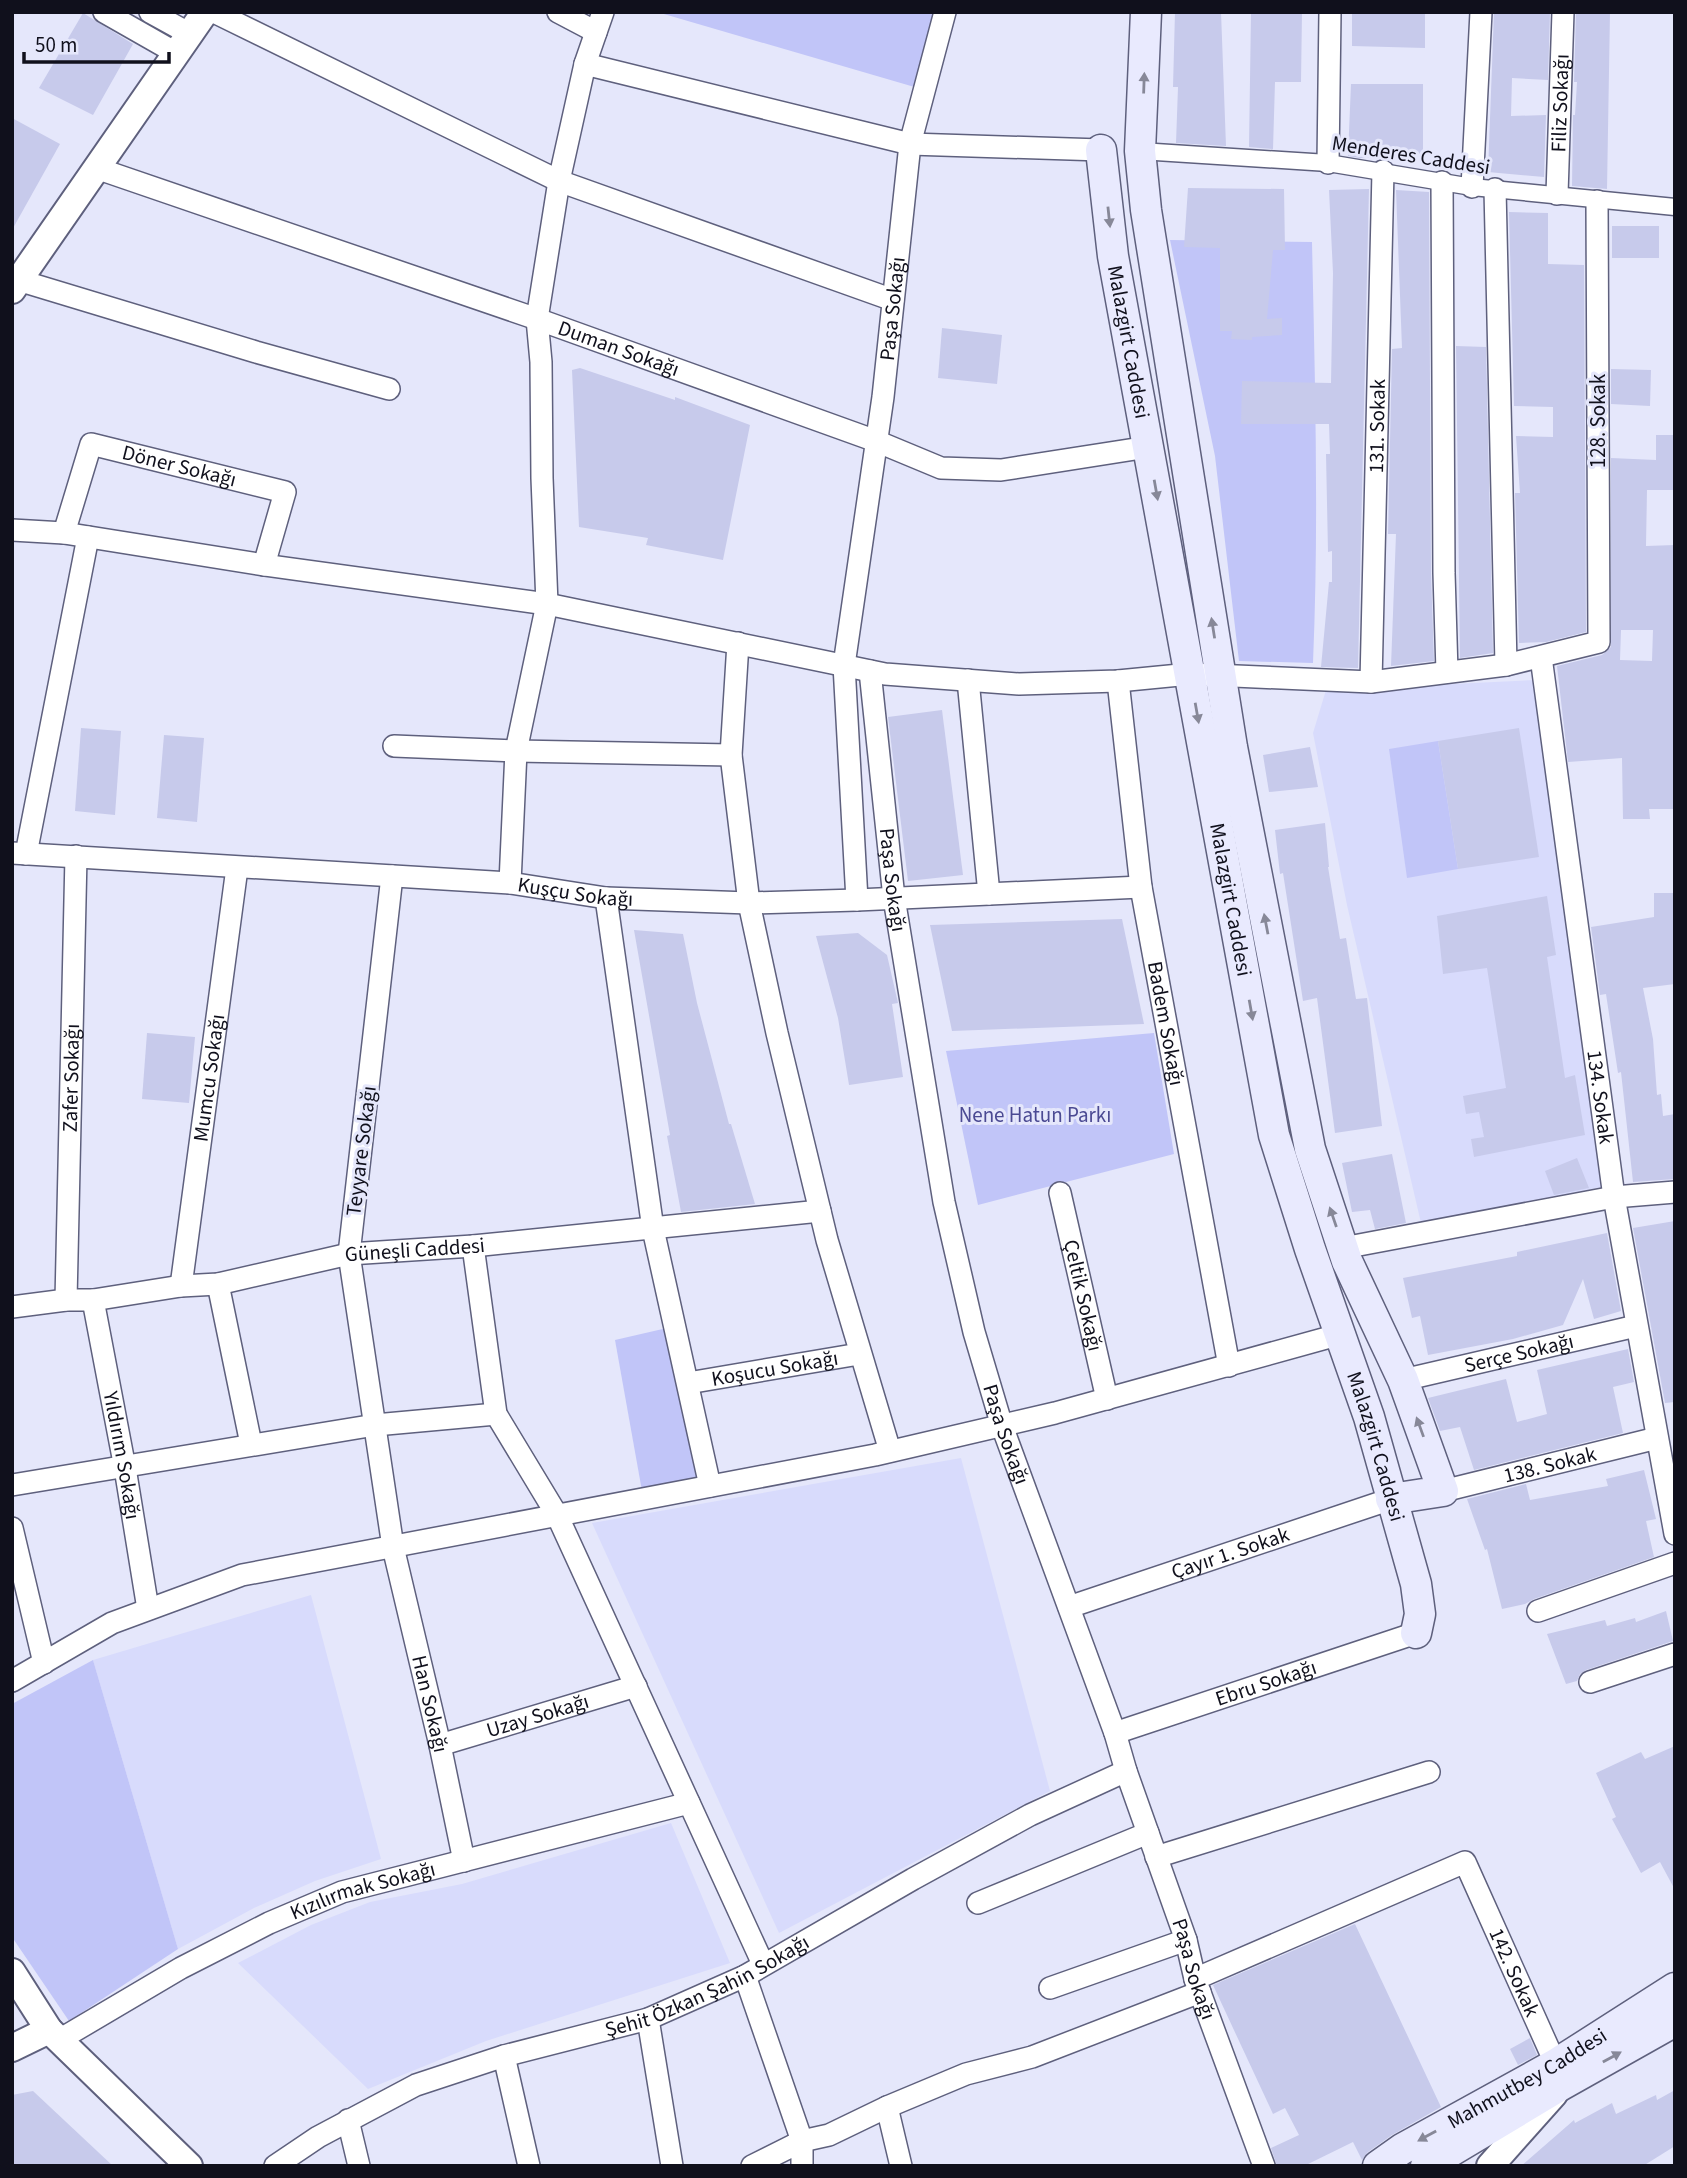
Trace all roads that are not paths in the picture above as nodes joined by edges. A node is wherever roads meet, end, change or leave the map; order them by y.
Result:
1 (104, 12) edge
2 (150, 12) edge
3 (205, 12) edge
4 (214, 12) edge
5 (558, 12) edge
6 (945, 12) edge
7 (1146, 12) edge
8 (1330, 12) edge
9 (1481, 12) edge
10 (1563, 12) edge
11 (600, 22) edge
12 (183, 44) junction
13 (585, 64) junction
14 (910, 144) junction
15 (1101, 150) junction
16 (1140, 151) junction
17 (1328, 163) junction
18 (96, 168) junction
19 (1384, 172) junction
20 (559, 181) junction
21 (1442, 182) junction
22 (1472, 187) junction
23 (1495, 189) junction
24 (1556, 194) junction
25 (1597, 201) junction
26 (1675, 207) edge
27 (15, 285) edge
28 (893, 300) junction
29 (537, 319) junction
30 (389, 389) dead end
31 (876, 441) junction
32 (1148, 447) junction
33 (12, 530) edge
34 (64, 533) junction
35 (88, 537) junction
36 (264, 565) junction
37 (547, 604) junction
38 (738, 643) junction
39 (1541, 657) junction
40 (844, 665) junction
41 (1506, 665) junction
42 (870, 671) junction
43 (1447, 672) junction
44 (1190, 674) junction
45 (1220, 674) junction
46 (968, 680) junction
47 (1118, 681) junction
48 (1371, 682) junction
49 (394, 746) dead end
50 (516, 751) junction
51 (731, 755) junction
52 (19, 853) edge
53 (76, 856) junction
54 (237, 868) junction
55 (393, 876) junction
56 (510, 883) junction
57 (1141, 887) junction
58 (989, 894) junction
59 (606, 898) junction
60 (894, 898) junction
61 (857, 900) junction
62 (749, 903) junction
63 (1675, 1192) edge
64 (1060, 1193) dead end
65 (1614, 1197) junction
66 (820, 1210) junction
67 (653, 1229) junction
68 (473, 1245) junction
69 (1343, 1248) junction
70 (349, 1254) junction
71 (218, 1284) junction
72 (181, 1286) junction
73 (66, 1300) junction
74 (93, 1300) junction
75 (12, 1307) edge
76 (1636, 1326) junction
77 (1341, 1334) junction
78 (859, 1354) junction
79 (1229, 1366) junction
80 (1404, 1380) junction
81 (688, 1383) junction
82 (1107, 1399) junction
83 (496, 1414) junction
84 (375, 1424) junction
85 (1002, 1426) junction
86 (1657, 1438) junction
87 (251, 1444) junction
88 (890, 1451) junction
89 (125, 1468) junction
90 (12, 1485) edge
91 (710, 1486) junction
92 (1443, 1491) junction
93 (1391, 1499) junction
94 (557, 1515) junction
95 (12, 1528) edge
96 (1675, 1534) edge
97 (393, 1547) junction
98 (1675, 1563) edge
99 (1069, 1607) junction
100 (148, 1609) junction
101 (1538, 1611) dead end
102 (1416, 1633) joint
103 (1675, 1654) edge
104 (44, 1662) junction
105 (12, 1681) edge
106 (1590, 1682) dead end
107 (635, 1686) junction
108 (1115, 1733) junction
109 (440, 1745) junction
110 (1126, 1771) junction
111 (1429, 1772) dead end
112 (689, 1803) junction
113 (1148, 1833) junction
114 (1156, 1857) junction
115 (464, 1861) junction
116 (978, 1903) dead end
117 (1186, 1940) junction
118 (754, 1970) junction
119 (12, 1972) edge
120 (1197, 1986) junction
121 (1050, 1988) dead end
122 (1675, 1988) edge
123 (649, 2019) junction
124 (1675, 2021) edge
125 (54, 2035) junction
126 (12, 2048) edge
127 (504, 2056) junction
128 (1560, 2074) junction
129 (887, 2107) junction
130 (348, 2120) junction
131 (802, 2141) junction
132 (189, 2166) edge
133 (275, 2166) edge
134 (359, 2166) edge
135 (529, 2166) edge
136 (672, 2166) edge
137 (752, 2166) edge
138 (802, 2166) edge
139 (901, 2166) edge
140 (1264, 2166) edge
141 (1378, 2166) edge
142 (1426, 2166) edge
143 (1490, 2166) edge

1 - 12 street
2 - 12 street
3 - 12 street
4 - 20 street
5 - 11 street
6 - 14 street, Paşa Sokağı
16 -> 7 main road, Malazgirt Caddesi
8 - 17 street
9 - 22 street
10 - 24 street, Filiz Sokağı
11 - 13 street
12 - 18 street
13 - 14 street
13 - 20 street
14 - 15 street
14 - 28 street, Paşa Sokağı
15 - 16 street
15 -> 32 main road, Malazgirt Caddesi
16 - 17 street, Menderes Caddesi
45 -> 16 main road, Malazgirt Caddesi
17 - 19 street, Menderes Caddesi
18 - 27 street
18 - 29 street, Duman Sokağı
19 - 21 street, Menderes Caddesi
19 - 48 street, 131. Sokak
20 - 28 street
20 - 29 street
21 - 22 street, Menderes Caddesi
21 - 43 street
22 - 23 street, Menderes Caddesi
23 - 24 street, Menderes Caddesi
23 - 41 street
24 - 25 street, Menderes Caddesi
25 - 26 street, Menderes Caddesi
25 - 39 street, 128. Sokak
27 - 30 street
28 - 31 street, Paşa Sokağı
29 - 31 street, Duman Sokağı
29 - 37 street
31 - 32 street, Duman Sokağı
31 - 40 street, Paşa Sokağı
32 -> 44 main road, Malazgirt Caddesi
33 - 34 street
34 - 35 street
34 - 36 street, Döner Sokağı
35 - 36 street
35 - 52 street
36 - 37 street
37 - 38 street
37 - 50 street
38 - 40 street
38 - 51 street
39 - 41 street
39 - 65 street, 134. Sokak
40 - 42 street
40 - 61 street, Paşa Sokağı
41 - 43 street
42 - 46 street
42 - 60 street, Paşa Sokağı
43 - 48 street
44 - 45 street
44 - 47 street
44 -> 77 main road, Malazgirt Caddesi
45 - 48 street
69 -> 45 main road, Malazgirt Caddesi
46 - 47 street
46 - 58 street
47 - 57 street, Badem Sokağı
49 - 50 street
50 - 51 street
50 - 56 street
51 - 62 street
52 - 53 street, Kuşçu Sokağı
53 - 54 street, Kuşçu Sokağı
53 - 73 street, Zafer Sokağı
54 - 55 street, Kuşçu Sokağı
54 - 72 street, Mumcu Sokağı
55 - 56 street, Kuşçu Sokağı
55 - 70 street, Teyyare Sokağı
56 - 59 street, Kuşçu Sokağı
57 - 58 street, Kuşçu Sokağı
57 - 79 street, Badem Sokağı
58 - 60 street, Kuşçu Sokağı
59 - 62 street, Kuşçu Sokağı
59 - 67 street
60 - 61 street, Kuşçu Sokağı
60 - 85 street, Paşa Sokağı
61 - 62 street, Kuşçu Sokağı
62 - 66 street
63 - 65 street
64 - 82 street, Çeltik Sokağı
65 - 69 street
65 - 76 street, 134. Sokak
66 - 67 street, Güneşli Caddesi
66 - 78 street
67 - 68 street, Güneşli Caddesi
67 - 81 street
68 - 70 street, Güneşli Caddesi
68 - 83 street
69 - 80 main road, Malazgirt Caddesi
70 - 71 street, Güneşli Caddesi
70 - 84 street, Teyyare Sokağı
71 - 72 street, Güneşli Caddesi
71 - 87 street
72 - 74 street, Güneşli Caddesi
73 - 74 street, Güneşli Caddesi
73 - 75 street, Güneşli Caddesi
74 - 89 street, Yıldırım Sokağı
76 - 80 street, Serçe Sokağı
76 - 86 street, 134. Sokak
77 - 79 street
77 - 93 main road, Malazgirt Caddesi
78 - 81 street, Koşucu Sokağı
78 - 88 street
79 - 82 street
92 -> 80 main road, Malazgirt Caddesi
81 - 91 street
82 - 85 street
83 - 84 street
83 - 94 street
84 - 87 street
84 - 97 street, Han Sokağı
85 - 88 street
85 - 99 street, Paşa Sokağı
86 - 92 street, 138. Sokak
86 - 96 street, 134. Sokak
87 - 89 street
88 - 91 street
89 - 90 street
89 - 100 street, Yıldırım Sokağı
91 - 94 street
92 - 93 main road
93 - 99 street, Çayır 1. Sokak
93 - 102 main road, Malazgirt Caddesi
94 - 97 street
94 - 107 street
95 - 104 street
97 - 100 street
97 - 109 street, Han Sokağı
98 - 101 street
99 - 108 street, Paşa Sokağı
100 - 104 street
102 - 108 street, Ebru Sokağı
103 - 106 street
104 - 105 street
107 - 109 street, Uzay Sokağı
107 - 112 street
108 - 110 street, Paşa Sokağı
109 - 115 street, Han Sokağı
110 - 113 street, Paşa Sokağı
110 - 118 street, Şehit Özkan Şahin Sokağı
111 - 114 street
112 - 115 street, Kızılırmak Sokağı
112 - 118 street
113 - 114 street, Paşa Sokağı
113 - 116 street
114 - 117 street, Paşa Sokağı
115 - 125 street, Kızılırmak Sokağı
117 - 120 street, Paşa Sokağı
117 - 121 street
118 - 123 street, Şehit Özkan Şahin Sokağı
118 - 131 street
119 - 125 street
120 - 128 street, 142. Sokak
120 - 129 street
120 - 140 street, Paşa Sokağı
122 - 128 main road, Mahmutbey Caddesi
123 - 127 street, Şehit Özkan Şahin Sokağı
123 - 136 street
128 -> 124 main road, Mahmutbey Caddesi
125 - 126 street
125 - 132 street
127 - 130 street, Şehit Özkan Şahin Sokağı
127 - 135 street
128 -> 141 main road, Mahmutbey Caddesi
128 - 142 main road, Mahmutbey Caddesi
128 - 143 street
129 - 131 street
129 - 139 street
130 - 133 street, Şehit Özkan Şahin Sokağı
130 - 134 street
131 - 137 street
131 - 138 street

